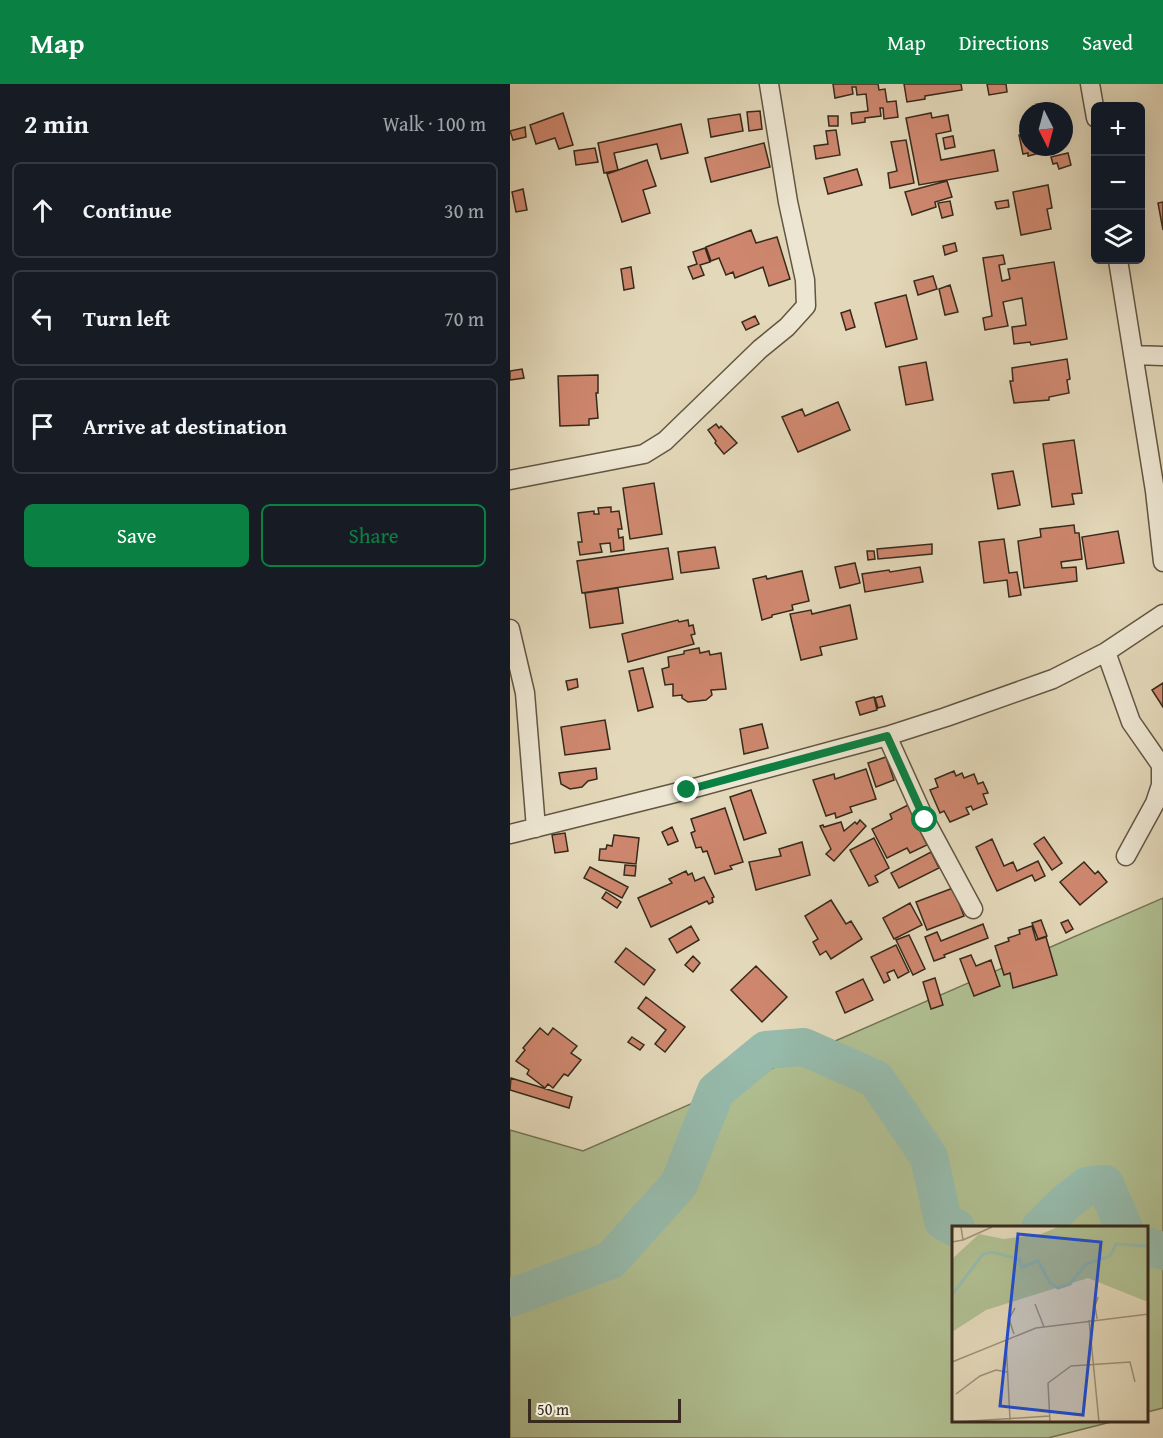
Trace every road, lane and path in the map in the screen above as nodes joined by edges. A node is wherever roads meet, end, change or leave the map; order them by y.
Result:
1 (769, 84) edge
2 (1090, 84) edge
3 (1093, 102) edge
4 (1119, 264) edge
5 (1133, 355) junction
6 (1163, 356) edge
7 (510, 480) edge
8 (1163, 562) edge
9 (1163, 614) edge
10 (510, 629) edge
11 (1106, 652) junction
12 (887, 736) junction
13 (536, 828) junction
14 (510, 834) edge
15 (1126, 856) dead end
16 (973, 909) dead end

1 - 7 street
2 - 3 street
4 - 5 street
5 - 6 street
5 - 8 street
9 - 11 street
10 - 13 street
11 - 12 street
11 - 15 street
12 - 13 street
12 - 16 street
13 - 14 street

